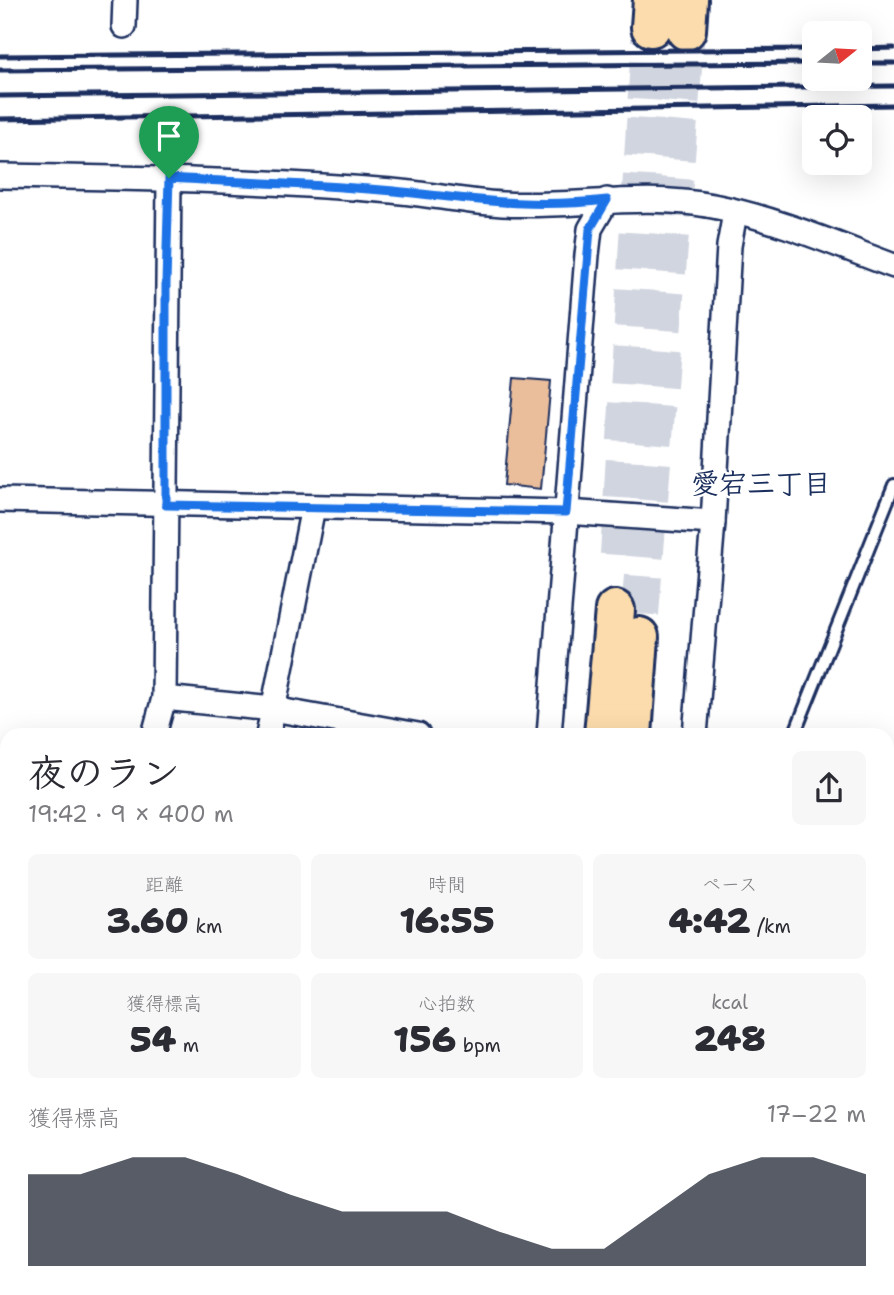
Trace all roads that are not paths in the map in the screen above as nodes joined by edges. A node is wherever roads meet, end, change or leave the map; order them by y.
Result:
1 (125, 0) edge
2 (124, 26) dead end
3 (0, 176) edge
4 (169, 178) junction
5 (607, 200) junction
6 (736, 213) junction
7 (894, 266) edge
8 (894, 485) edge
9 (0, 500) edge
10 (166, 505) junction
11 (313, 507) junction
12 (566, 512) junction
13 (713, 522) junction
14 (164, 698) junction
15 (273, 709) junction
16 (157, 728) edge
17 (269, 728) edge
18 (379, 728) edge
19 (550, 728) edge
20 (605, 728) edge
21 (632, 728) edge
22 (696, 728) edge
23 (797, 728) edge

1 - 2 street
3 - 4 street
4 - 5 street
4 - 10 street
5 - 6 street
5 - 12 street
6 - 7 street
6 - 13 street
8 - 23 lane
9 - 10 street
10 - 11 street
10 - 14 street
11 - 12 street
11 - 15 street
12 - 13 street
12 - 19 street
13 - 22 street
14 - 15 street
14 - 16 street
15 - 17 street
15 - 18 street
20 - 21 highway

